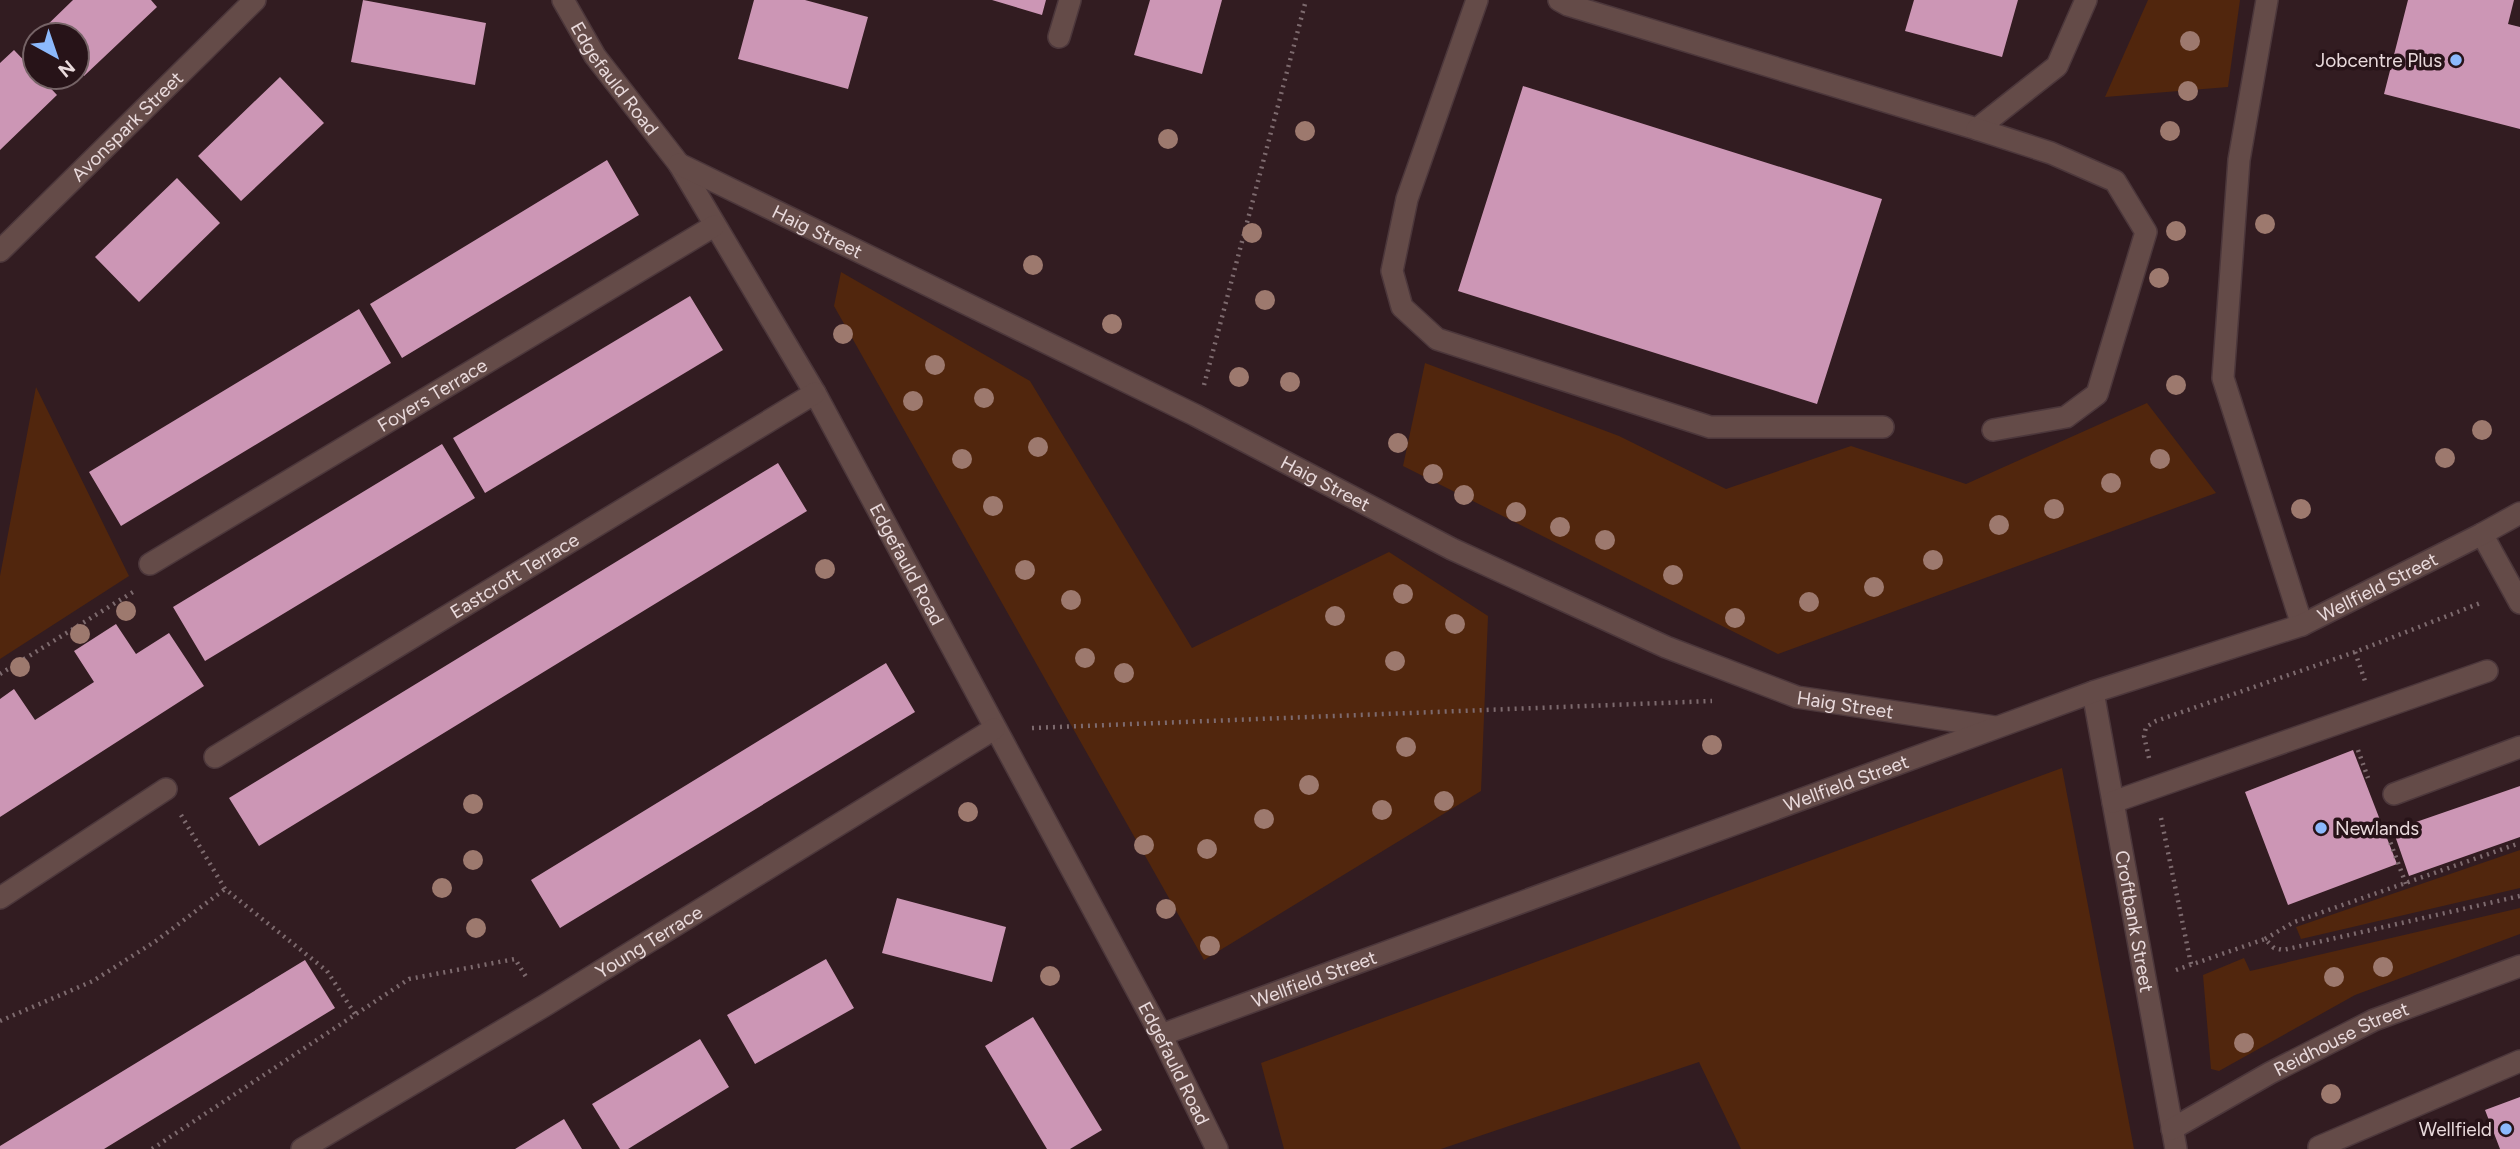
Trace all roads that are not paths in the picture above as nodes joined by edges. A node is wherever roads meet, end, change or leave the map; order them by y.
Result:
1 (255, 0) edge
2 (563, 0) edge
3 (1070, 0) edge
4 (1477, 0) edge
5 (2086, 0) edge
6 (2267, 0) edge
7 (1565, 2) edge
8 (1059, 37) dead end
9 (1977, 129) junction
10 (679, 164) junction
11 (714, 226) junction
12 (0, 251) edge
13 (815, 393) junction
14 (1883, 427) dead end
15 (1993, 430) dead end
16 (2520, 513) edge
17 (2482, 534) junction
18 (150, 564) road end
19 (2520, 603) edge
20 (2302, 625) junction
21 (2487, 671) dead end
22 (2093, 692) junction
23 (1997, 727) junction
24 (994, 730) junction
25 (2520, 747) edge
26 (215, 757) dead end
27 (166, 789) road end
28 (2394, 794) dead end
29 (2113, 802) junction
30 (0, 898) edge
31 (2520, 965) edge
32 (1161, 1035) junction
33 (2520, 1060) edge
34 (2174, 1139) edge
35 (2319, 1147) dead end
36 (302, 1149) edge
37 (1217, 1149) edge

1 - 12 street, Avonspark Street
2 - 10 street, Edgefauld Road
3 - 8 street
4 - 14 street
5 - 9 street
6 - 20 street
7 - 9 street
9 - 15 street
10 - 11 street, Edgefauld Road
10 - 23 street, Haig Street
11 - 13 street, Edgefauld Road
11 - 18 street, Foyers Terrace
13 - 24 street, Edgefauld Road
13 - 26 street, Eastcroft Terrace
16 - 17 street, Wellfield Street
17 - 19 street
17 - 20 street, Wellfield Street
20 - 22 street, Wellfield Street
21 - 29 street
22 - 23 street, Wellfield Street
22 - 29 street, Croftbank Street
23 - 32 street, Wellfield Street
24 - 32 street, Edgefauld Road
24 - 36 street, Young Terrace
25 - 28 street
27 - 30 street
29 - 34 street, Croftbank Street
31 - 34 street, Reidhouse Street
32 - 37 street, Edgefauld Road
33 - 35 street

